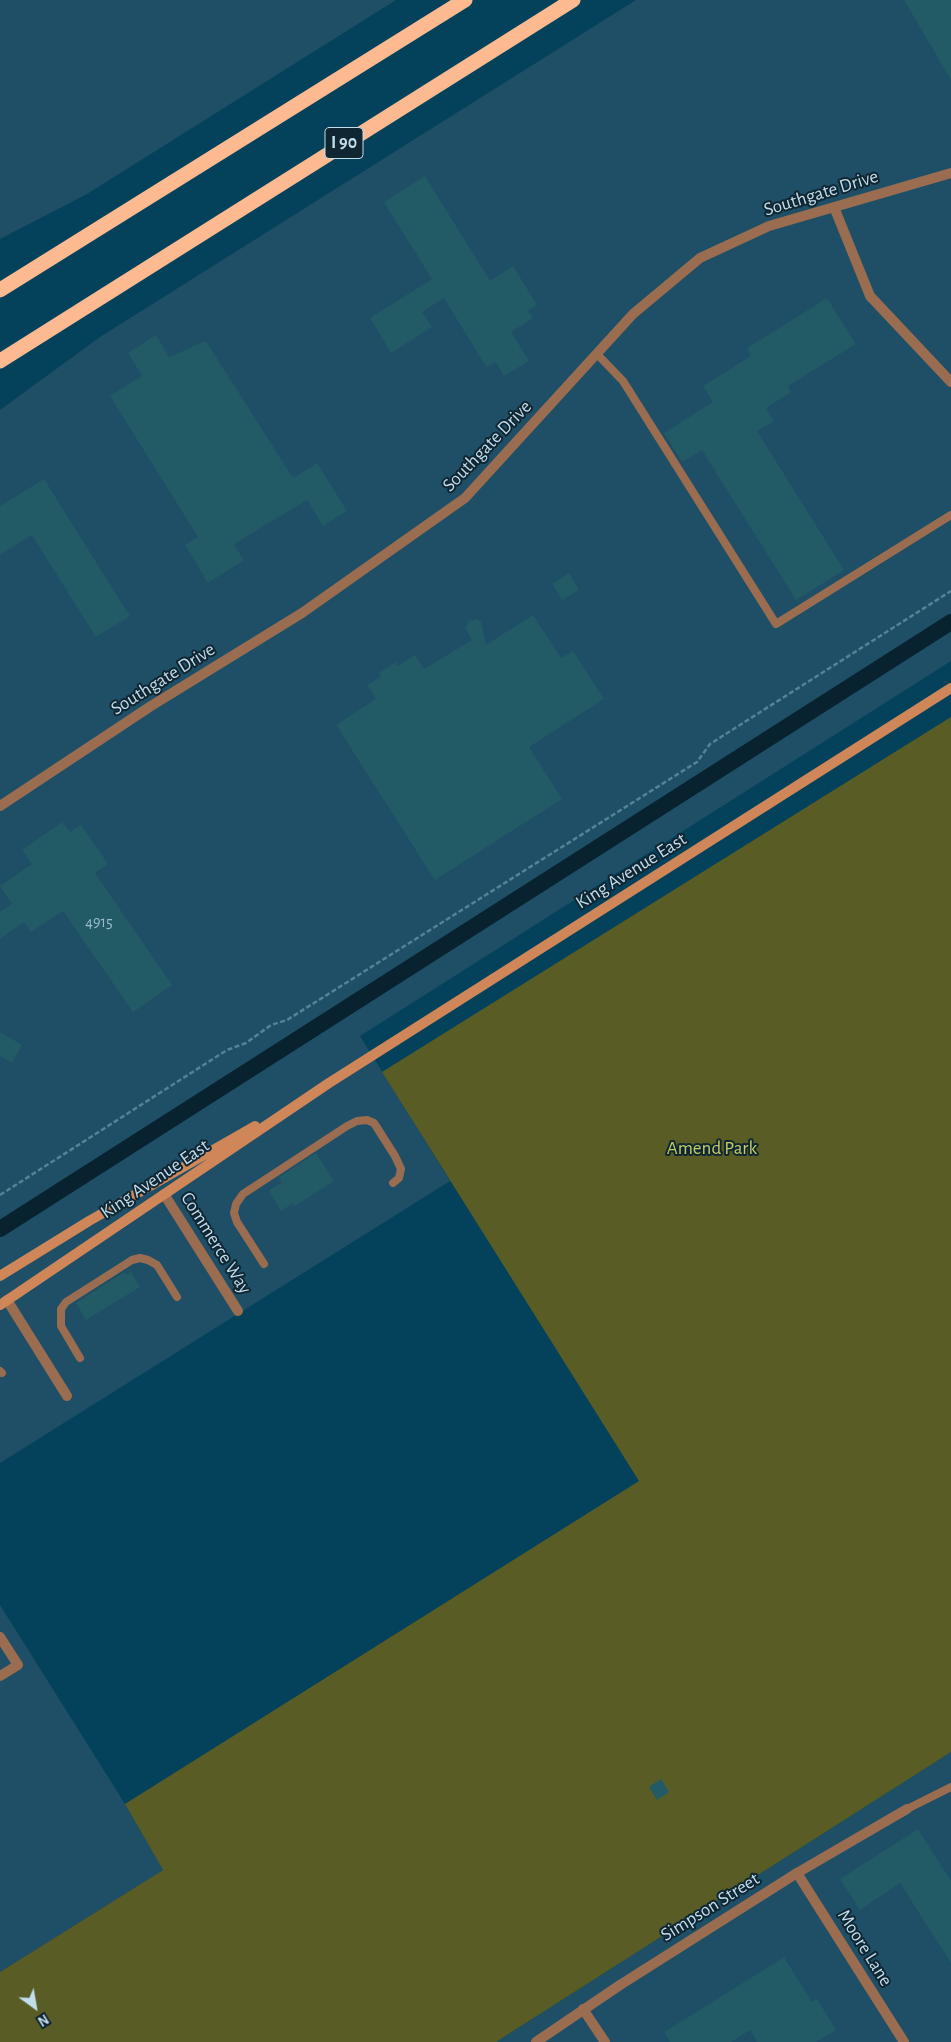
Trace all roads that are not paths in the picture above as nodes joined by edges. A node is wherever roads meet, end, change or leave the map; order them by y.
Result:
1 (465, 0) edge
2 (573, 0) edge
3 (951, 172) edge
4 (834, 207) junction
5 (20, 277) junction
6 (0, 282) edge
7 (116, 287) junction
8 (0, 290) edge
9 (597, 354) junction
10 (0, 360) edge
11 (0, 371) edge
12 (951, 382) edge
13 (951, 515) edge
14 (951, 688) edge
15 (0, 806) edge
16 (329, 1083) junction
17 (393, 1183) dead end
18 (164, 1194) junction
19 (264, 1264) dead end
20 (0, 1276) edge
21 (177, 1297) dead end
22 (4, 1302) edge
23 (238, 1311) dead end
24 (80, 1358) dead end
25 (67, 1396) dead end
26 (0, 1637) edge
27 (0, 1676) edge
28 (951, 1787) edge
29 (907, 1809) joint
30 (797, 1873) junction
31 (584, 2009) junction
32 (536, 2042) edge
33 (604, 2042) edge
34 (904, 2042) edge

1 - 5 highway
2 - 7 highway, I 90
3 - 4 street, Southgate Drive
4 - 9 street, Southgate Drive
4 - 12 street
5 - 6 highway
5 - 8 highway
7 - 10 highway, I 90
7 - 11 highway
9 - 13 lane
9 - 15 street, Southgate Drive
14 - 16 main road, King Avenue East
16 - 18 main road, King Avenue East
16 - 20 main road, King Avenue East
17 - 19 lane
18 - 22 main road, King Avenue East
18 - 23 street, Commerce Way
21 - 24 lane
22 - 25 street
26 - 27 street
28 - 29 lane
29 - 30 street, Simpson Street
30 - 31 street, Simpson Street
30 - 34 street, Moore Lane
31 - 32 street, Simpson Street
31 - 33 street

